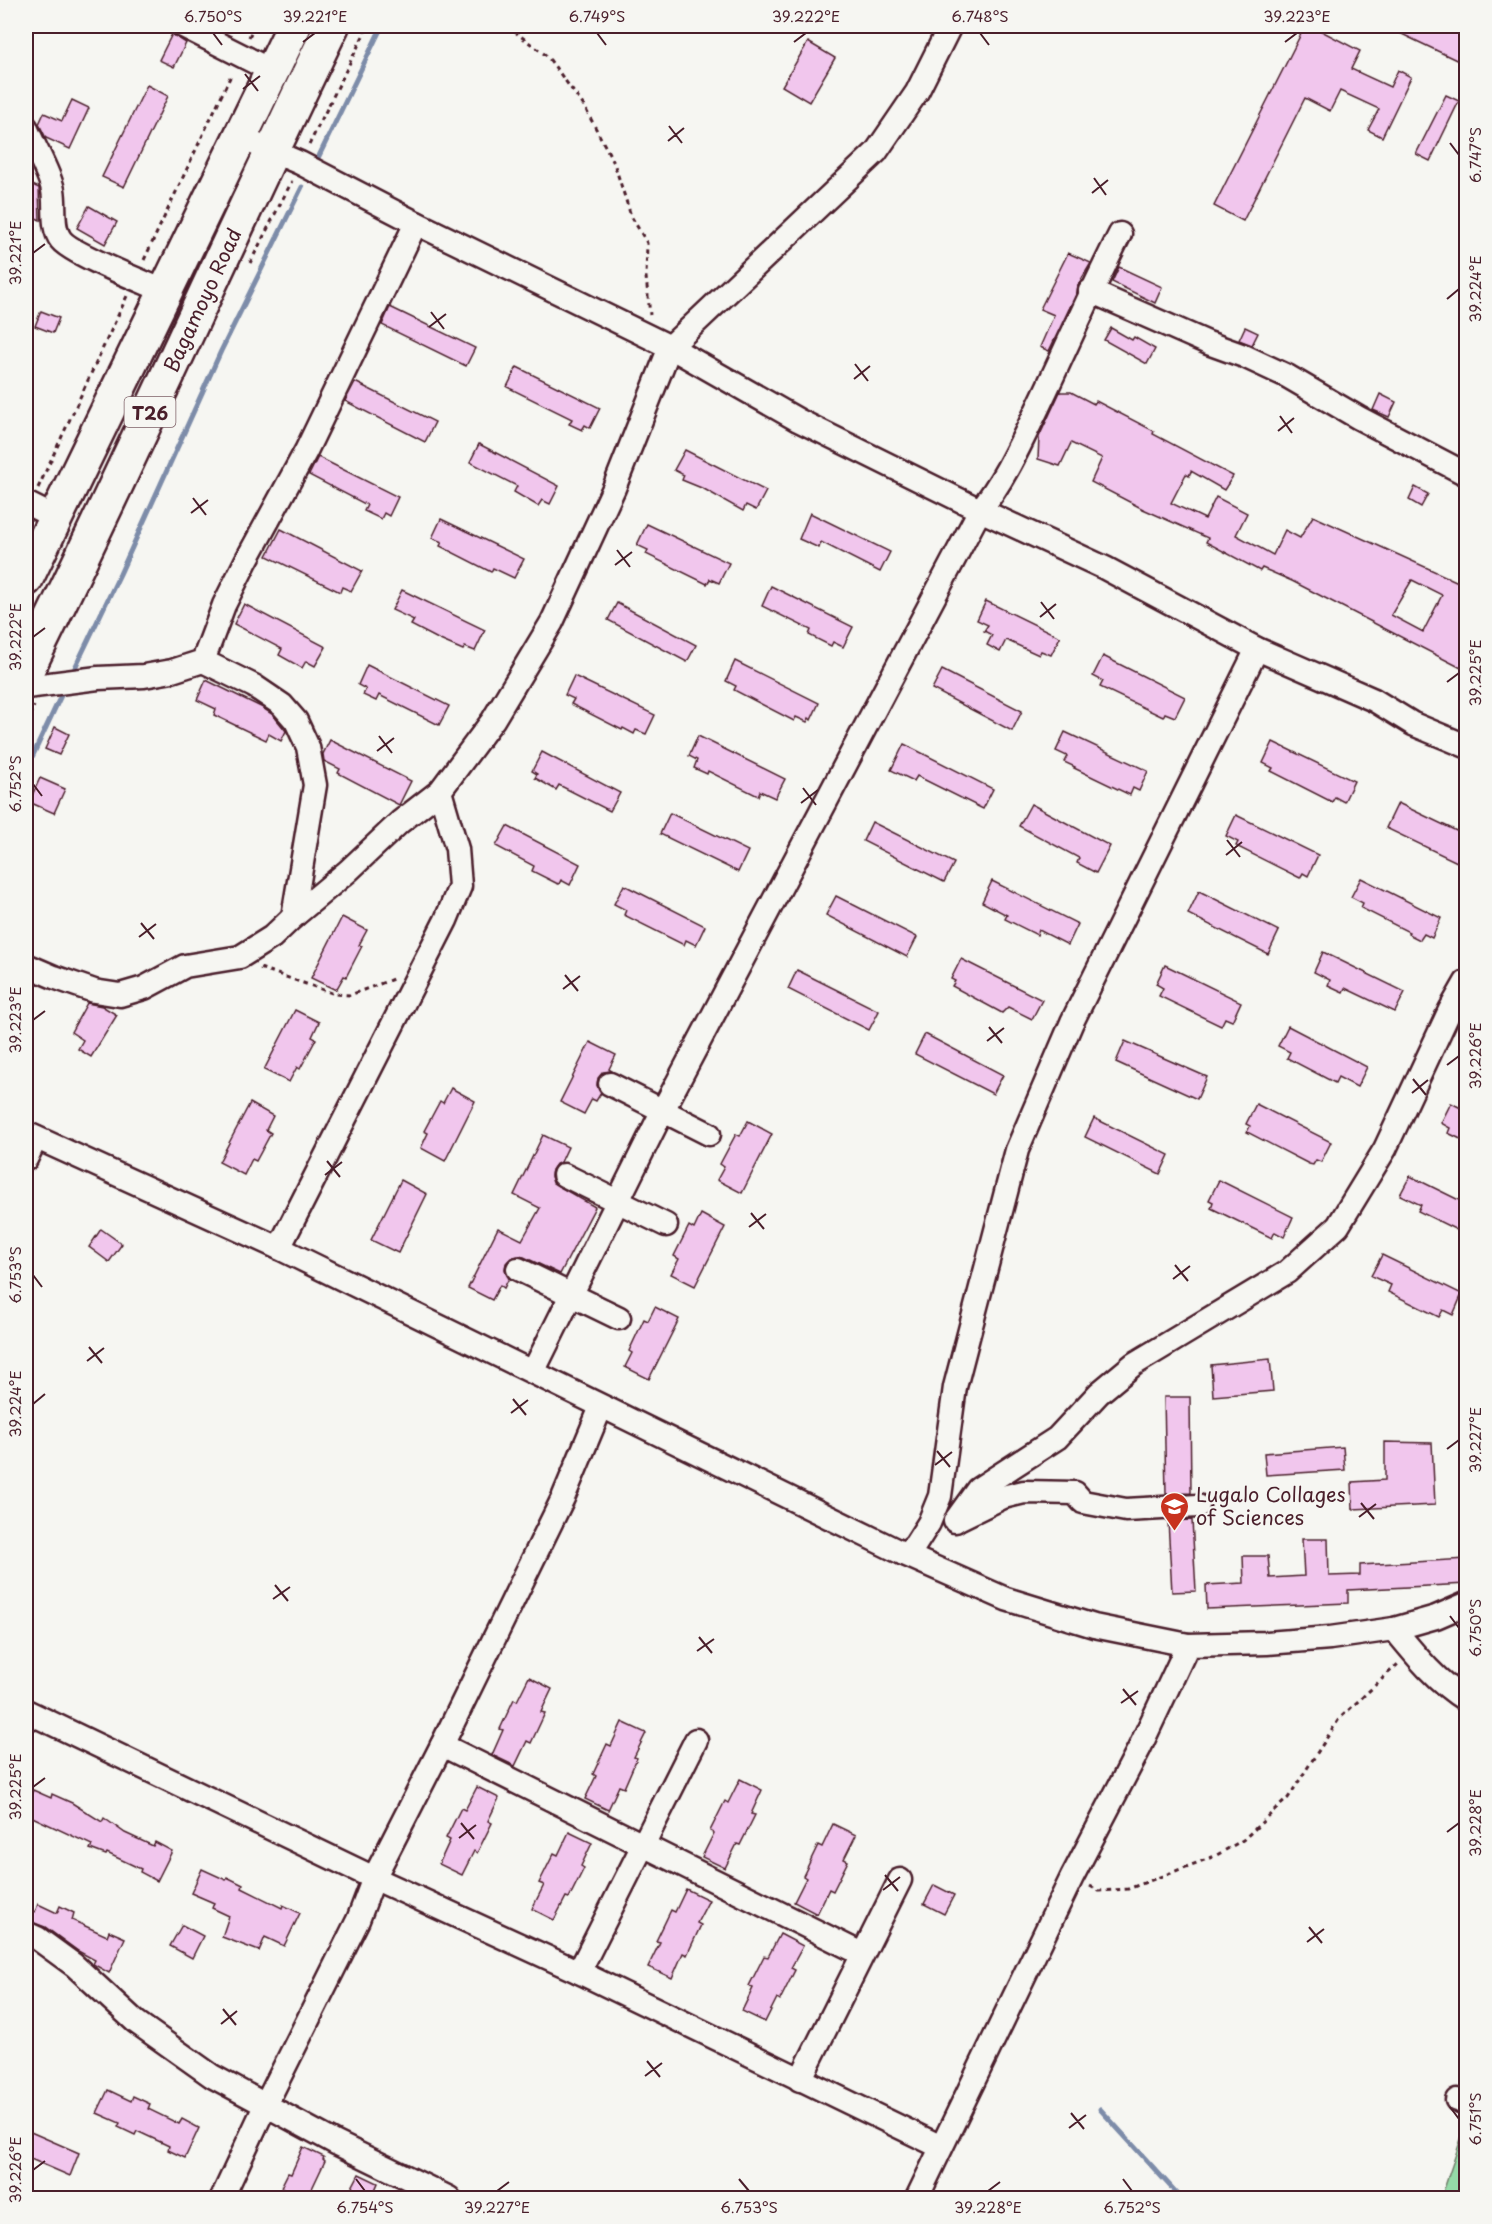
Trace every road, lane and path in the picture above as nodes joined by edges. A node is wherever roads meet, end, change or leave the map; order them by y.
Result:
1 (183, 26) edge
2 (294, 26) edge
3 (332, 26) edge
4 (507, 26) edge
5 (950, 26) edge
6 (272, 71) junction
7 (26, 127) edge
8 (239, 137) junction
9 (271, 151) junction
10 (416, 223) junction
11 (1120, 234) dead end
12 (164, 291) junction
13 (1090, 291) junction
14 (647, 337) junction
15 (670, 347) junction
16 (1467, 474) edge
17 (40, 510) edge
18 (980, 510) junction
19 (26, 579) edge
20 (1257, 649) junction
21 (203, 661) junction
22 (26, 672) edge
23 (26, 687) edge
24 (1467, 746) edge
25 (440, 791) junction
26 (292, 917) junction
27 (240, 957) junction
28 (26, 965) edge
29 (421, 968) junction
30 (1467, 982) edge
31 (610, 1084) dead end
32 (663, 1110) junction
33 (709, 1134) dead end
34 (31, 1136) edge
35 (26, 1159) edge
36 (564, 1175) dead end
37 (618, 1201) junction
38 (666, 1225) dead end
39 (279, 1248) junction
40 (518, 1269) dead end
41 (572, 1295) junction
42 (619, 1318) dead end
43 (533, 1372) junction
44 (601, 1407) junction
45 (1198, 1506) dead end
46 (955, 1521) junction
47 (910, 1550) junction
48 (1467, 1604) edge
49 (1394, 1629) junction
50 (1188, 1645) junction
51 (1411, 1650) junction
52 (1467, 1700) edge
53 (26, 1711) edge
54 (696, 1740) dead end
55 (442, 1745) junction
56 (644, 1845) junction
57 (1072, 1877) junction
58 (374, 1878) junction
59 (900, 1880) dead end
60 (26, 1933) edge
61 (862, 1954) junction
62 (579, 1972) junction
63 (800, 2080) junction
64 (265, 2106) junction
65 (940, 2147) junction
66 (223, 2198) edge
67 (448, 2199) edge
68 (917, 2199) edge

1 - 6 lane
2 - 6 highway, Bagamoyo Road / T26
3 - 9 highway, Bagamoyo Road / T26
4 - 14 path
5 - 15 lane
6 - 8 highway, Bagamoyo Road / T26
7 - 12 lane
8 - 9 lane
8 - 12 highway, Bagamoyo Road / T26
9 - 10 lane
9 - 22 highway, Bagamoyo Road / T26
10 - 14 lane
10 - 21 lane
11 - 13 lane
12 - 17 highway, Bagamoyo Road / T26
13 - 16 lane
13 - 18 lane
14 - 15 lane
15 - 18 lane
15 - 25 lane
17 - 19 highway, Bagamoyo Road / T26
18 - 20 lane
18 - 32 lane
20 - 24 lane
20 - 47 lane
21 - 23 lane
21 - 26 lane
25 - 26 lane
25 - 29 lane
26 - 27 lane
27 - 28 lane
27 - 29 path
29 - 39 lane
30 - 46 lane
31 - 32 lane
32 - 33 lane
32 - 37 lane
34 - 35 lane
34 - 39 lane
36 - 37 lane
37 - 38 lane
37 - 41 lane
39 - 43 lane
40 - 41 lane
41 - 42 lane
41 - 43 lane
43 - 44 lane
44 - 47 lane
44 - 55 lane
45 - 46 lane
46 - 47 lane
47 - 50 lane
48 - 49 lane
49 - 50 lane
49 - 51 lane
50 - 57 lane
51 - 52 lane
51 - 57 path
53 - 58 lane
54 - 56 lane
55 - 56 lane
55 - 58 lane
56 - 61 lane
56 - 62 lane
57 - 65 lane
58 - 62 lane
58 - 64 lane
59 - 61 lane
60 - 64 lane
61 - 63 lane
62 - 63 lane
63 - 65 lane
64 - 66 lane
64 - 67 lane
65 - 68 lane

